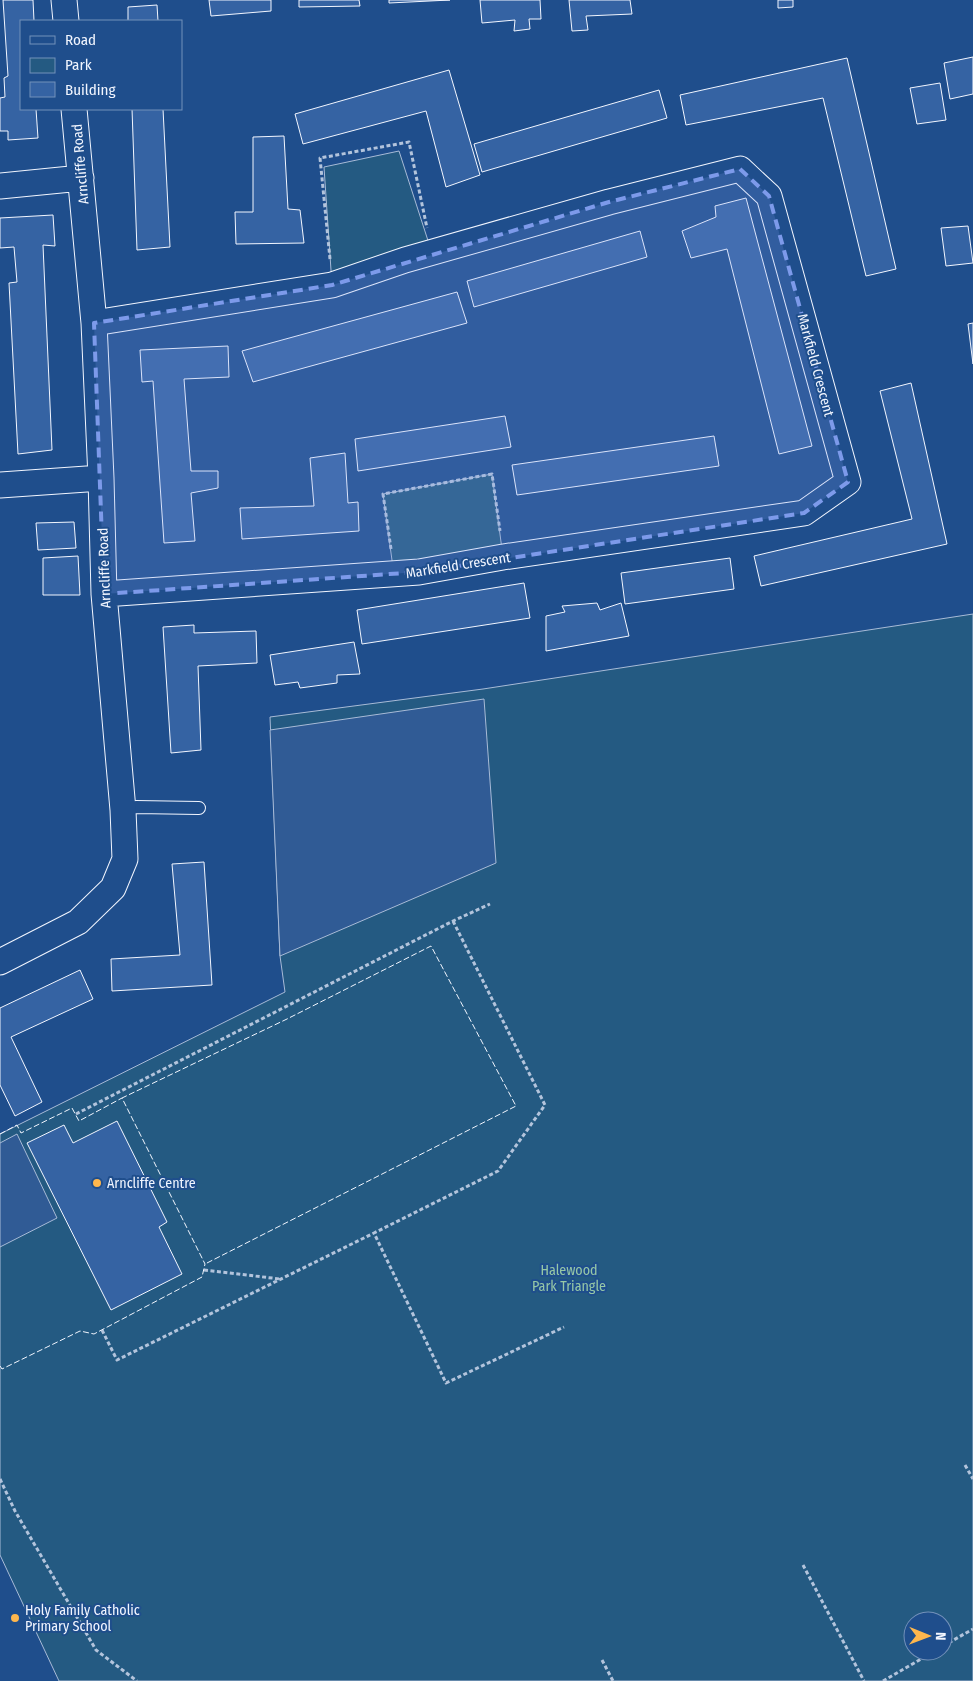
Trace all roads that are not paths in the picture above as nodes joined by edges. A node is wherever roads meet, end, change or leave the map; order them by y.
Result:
1 (64, 0) edge
2 (66, 20) edge
3 (74, 110) edge
4 (81, 178) junction
5 (0, 186) edge
6 (94, 323) junction
7 (102, 478) junction
8 (0, 485) edge
9 (104, 594) junction
10 (199, 808) dead end
11 (123, 810) junction
12 (0, 962) edge

1 - 2 street
3 - 4 street, Arncliffe Road
4 - 5 street
4 - 6 street, Arncliffe Road
6 - 7 street, Arncliffe Road
6 - 9 street, Markfield Crescent
7 - 8 street
7 - 9 street, Arncliffe Road
9 - 11 street, Arncliffe Road
10 - 11 lane
11 - 12 street, Arncliffe Road

